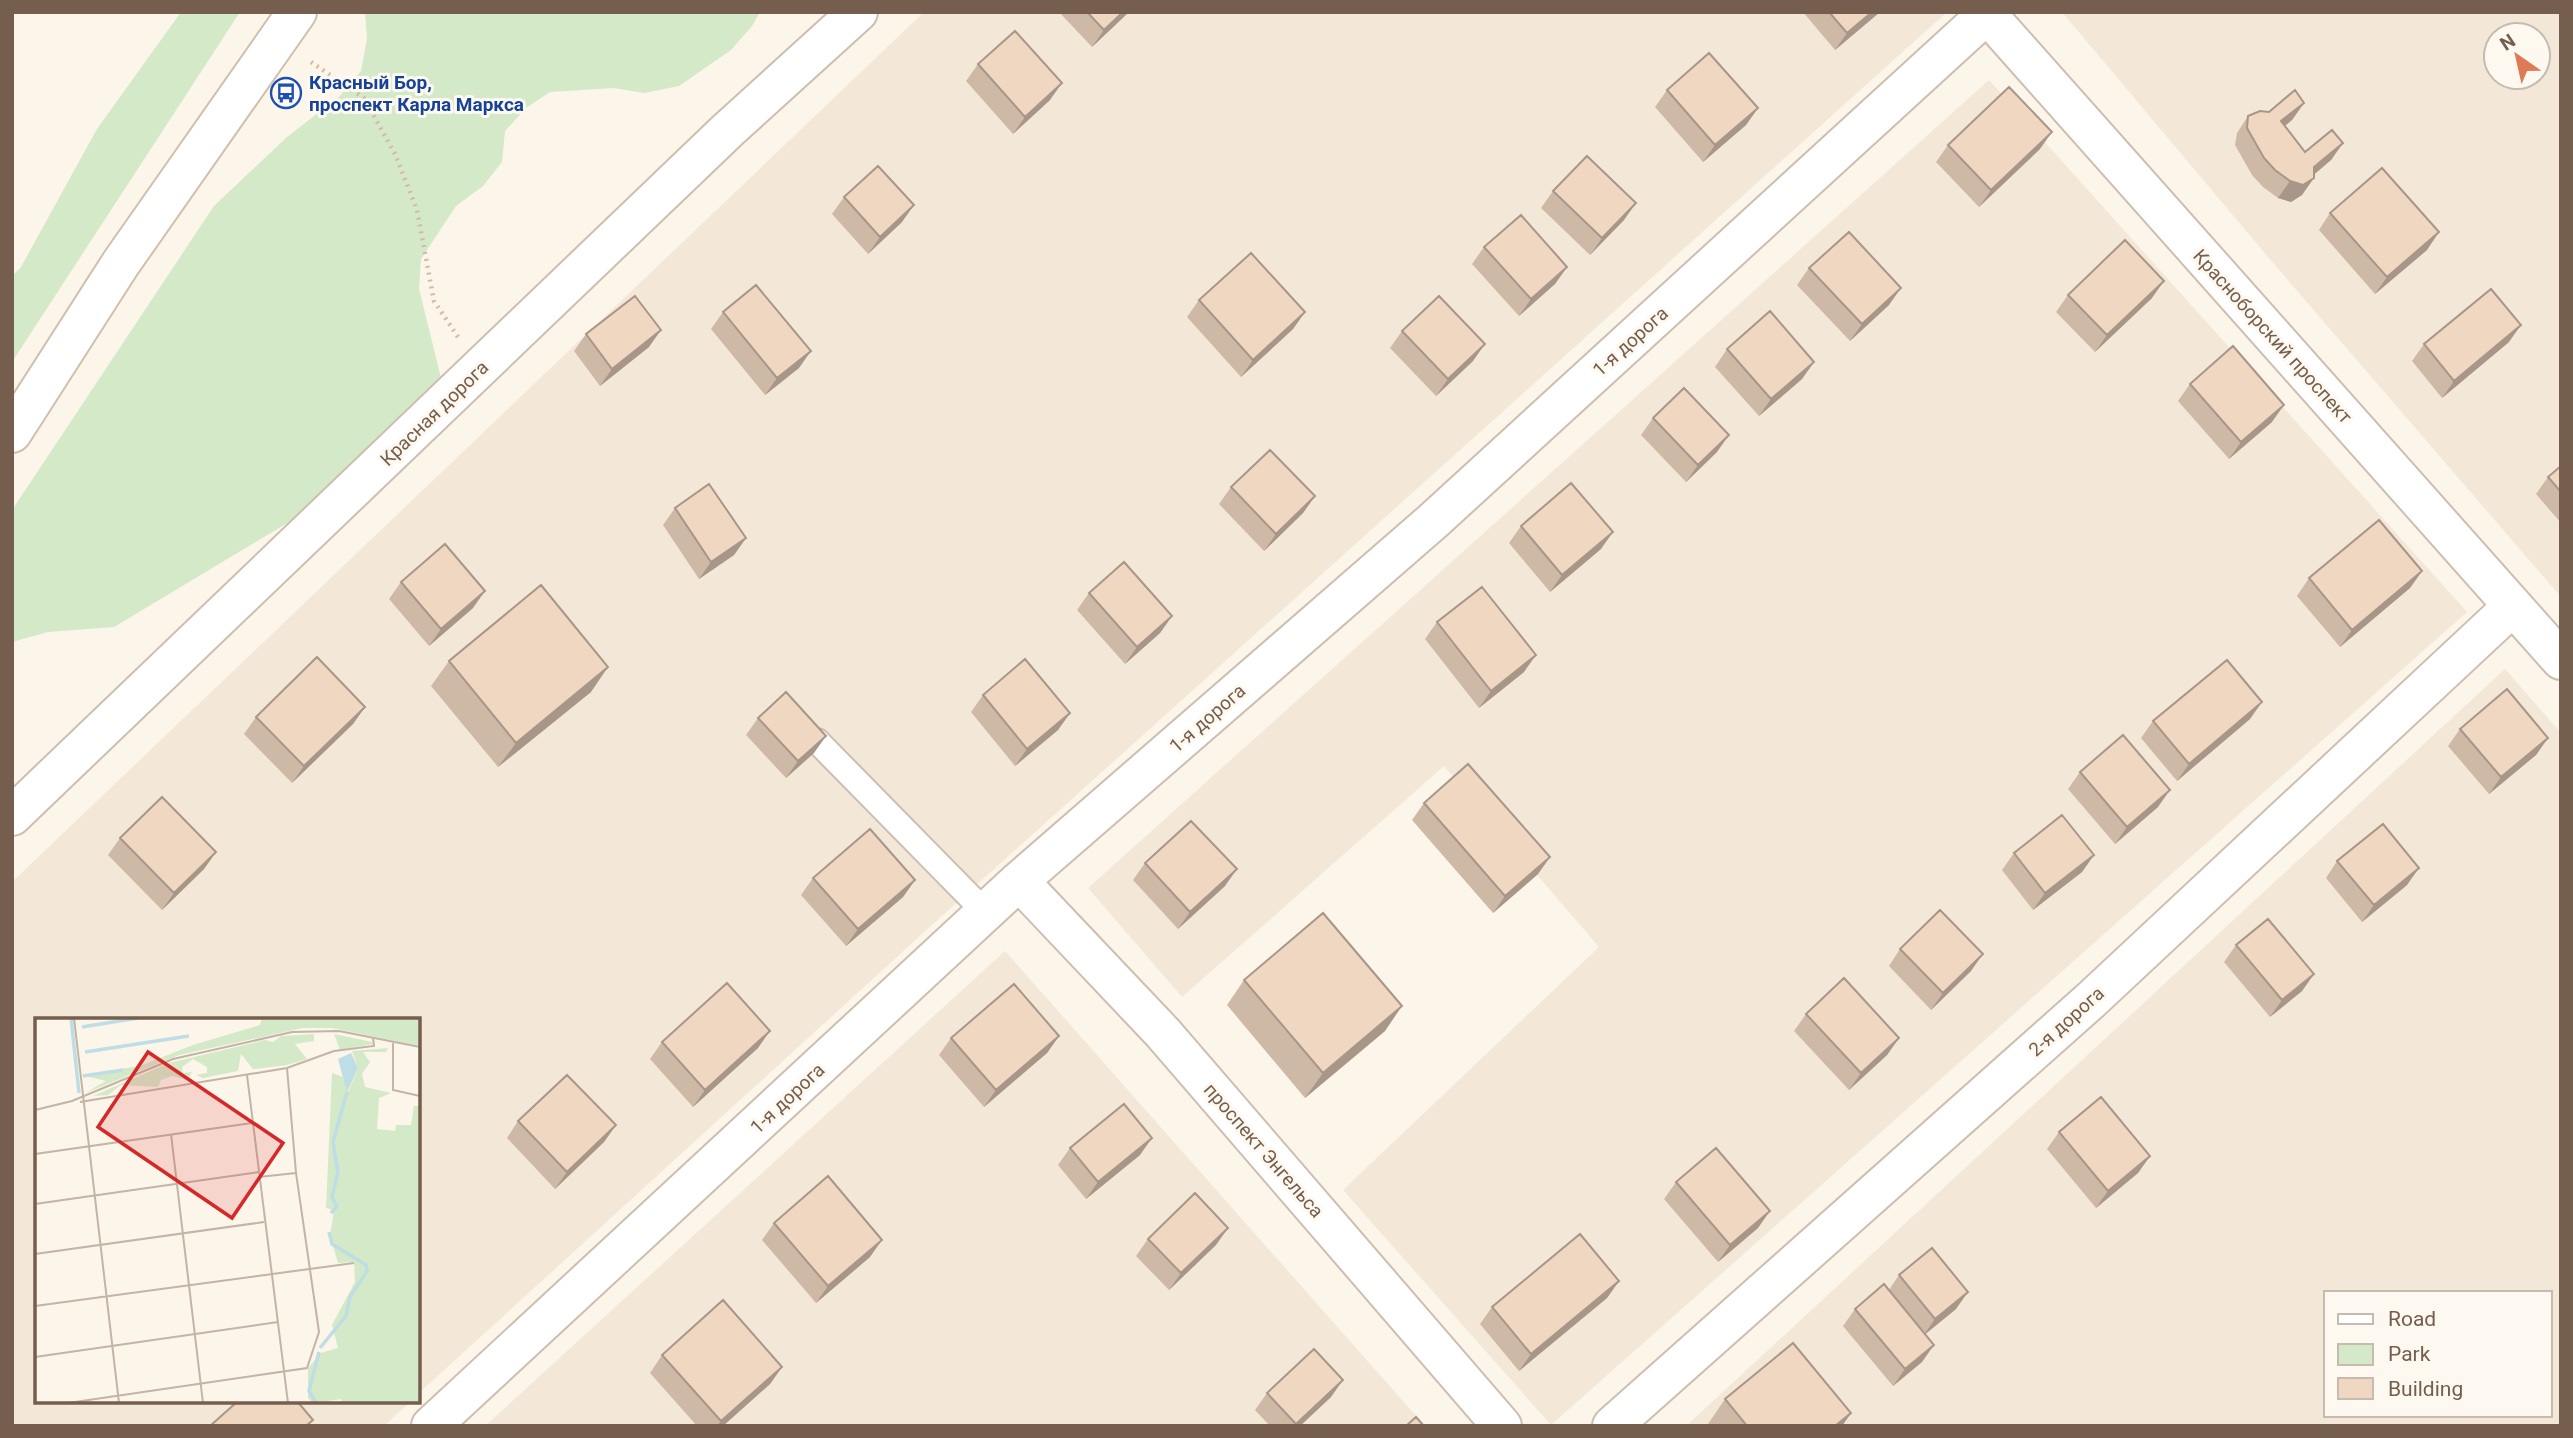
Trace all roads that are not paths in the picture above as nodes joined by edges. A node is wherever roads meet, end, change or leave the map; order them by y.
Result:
1 (297, 12) edge
2 (858, 12) edge
3 (1986, 13) edge
4 (12, 433) edge
5 (2512, 606) junction
6 (2561, 660) edge
7 (817, 741) edge
8 (12, 816) edge
9 (1019, 881) junction
10 (986, 914) junction
11 (431, 1426) edge
12 (1502, 1426) edge
13 (1612, 1426) edge

1 - 4 street
2 - 8 street, Красная дорога
3 - 5 street, Красноборский проспект
3 - 9 street, 1-я дорога
5 - 6 street, Красноборский проспект
5 - 13 street, 2-я дорога
7 - 10 lane
9 - 10 street, 1-я дорога
9 - 12 street, проспект Энгельса
10 - 11 street, 1-я дорога

